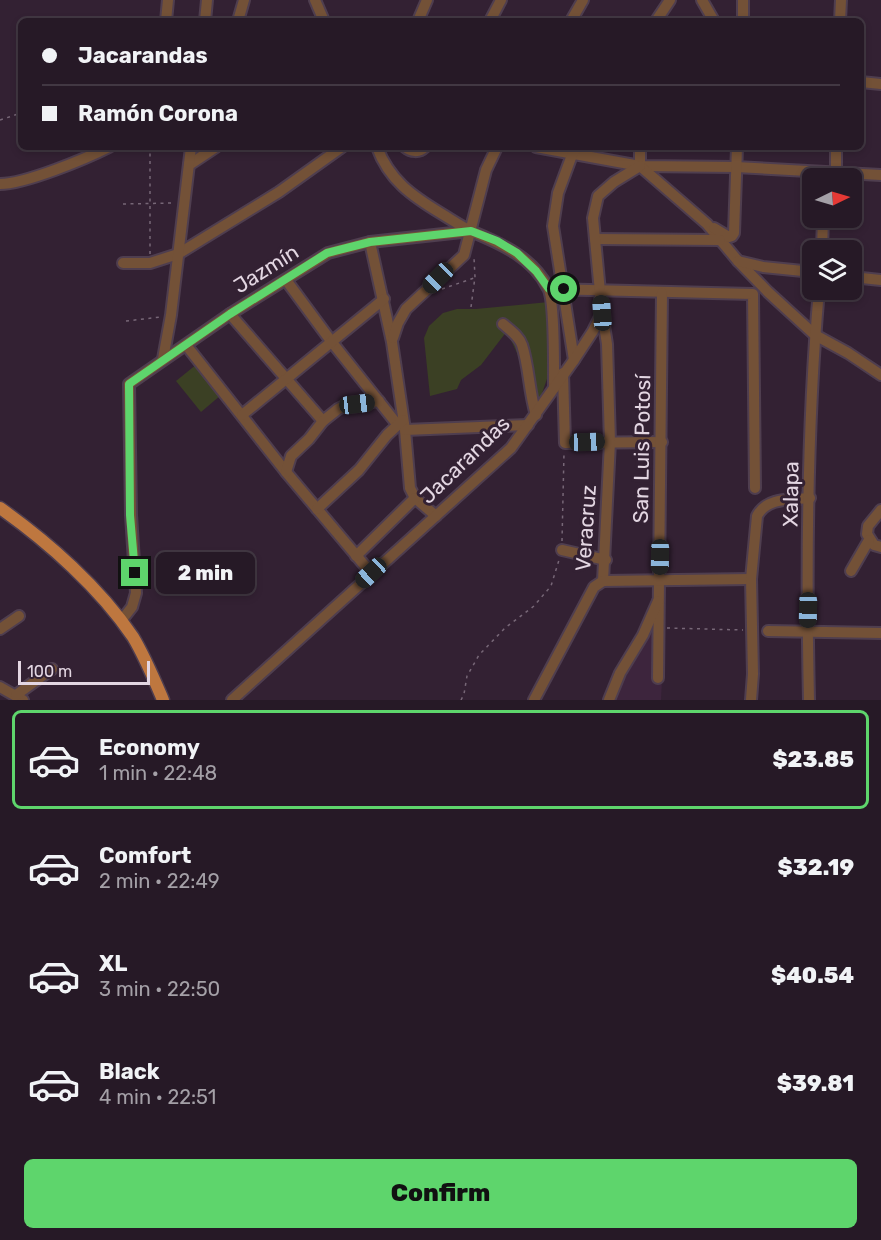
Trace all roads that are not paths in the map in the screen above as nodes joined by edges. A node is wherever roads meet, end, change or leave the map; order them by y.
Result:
1 (168, 0) edge
2 (207, 0) edge
3 (244, 0) edge
4 (315, 0) edge
5 (427, 0) edge
6 (501, 0) edge
7 (583, 0) edge
8 (670, 0) edge
9 (702, 0) edge
10 (743, 0) edge
11 (841, 0) edge
12 (166, 18) edge
13 (205, 18) edge
14 (239, 18) edge
15 (323, 18) edge
16 (419, 18) edge
17 (492, 18) edge
18 (573, 18) edge
19 (658, 18) edge
20 (712, 18) edge
21 (743, 18) edge
22 (840, 18) edge
23 (864, 82) edge
24 (881, 84) edge
25 (101, 150) edge
26 (191, 150) edge
27 (212, 150) edge
28 (338, 150) edge
29 (378, 150) edge
30 (496, 150) edge
31 (640, 150) edge
32 (737, 150) edge
33 (835, 150) edge
34 (575, 151) edge
35 (189, 165) junction
36 (640, 166) junction
37 (736, 167) junction
38 (831, 168) edge
39 (802, 172) edge
40 (862, 175) edge
41 (881, 175) edge
42 (0, 184) edge
43 (707, 224) junction
44 (471, 231) junction
45 (595, 239) junction
46 (720, 240) junction
47 (370, 242) junction
48 (178, 254) junction
49 (738, 261) junction
50 (123, 263) dead end
51 (802, 271) edge
52 (862, 278) edge
53 (286, 280) junction
54 (881, 280) edge
55 (549, 289) junction
56 (564, 289) junction
57 (600, 290) junction
58 (662, 293) junction
59 (384, 299) junction
60 (818, 300) edge
61 (602, 313) junction
62 (230, 314) junction
63 (503, 324) dead end
64 (815, 335) junction
65 (331, 341) junction
66 (392, 342) junction
67 (186, 345) junction
68 (163, 359) junction
69 (574, 360) junction
70 (564, 372) junction
71 (881, 375) edge
72 (286, 379) junction
73 (554, 388) junction
74 (379, 401) junction
75 (242, 415) junction
76 (536, 415) junction
77 (323, 421) junction
78 (402, 425) junction
79 (528, 425) junction
80 (610, 442) junction
81 (662, 442) junction
82 (286, 472) junction
83 (755, 488) dead end
84 (415, 498) junction
85 (810, 498) junction
86 (0, 508) edge
87 (317, 509) junction
88 (881, 510) edge
89 (436, 516) junction
90 (869, 540) junction
91 (881, 547) edge
92 (562, 550) road end
93 (356, 556) junction
94 (606, 560) junction
95 (851, 571) dead end
96 (371, 573) junction
97 (751, 579) junction
98 (660, 580) junction
99 (603, 581) junction
100 (659, 599) junction
101 (19, 616) dead end
102 (121, 621) junction
103 (0, 629) edge
104 (768, 631) dead end
105 (808, 633) junction
106 (881, 633) edge
107 (52, 669) dead end
108 (658, 678) dead end
109 (0, 687) edge
110 (19, 698) edge
111 (163, 700) edge
112 (232, 700) edge
113 (534, 700) edge
114 (609, 700) edge
115 (751, 700) edge
116 (809, 700) edge

1 - 12 street
2 - 13 street
3 - 14 street
4 - 15 street
5 - 16 street
6 - 17 street
7 - 18 street
8 - 19 street
9 - 20 street
10 - 21 street
11 - 22 street
23 - 24 street
25 - 42 street
26 - 35 street
27 - 35 street
28 - 48 street
29 - 44 street
30 - 44 street
31 - 36 street
32 - 37 street
33 - 38 street
34 - 36 street
34 - 56 street
35 - 48 street
36 - 37 street
36 - 43 street
36 - 45 street, Veracruz
37 - 39 street
37 - 43 street
40 - 41 street
43 - 46 street
44 - 47 street, Jazmín
44 - 55 street
44 - 66 street
45 - 46 street
45 - 57 street, Veracruz
46 - 49 street
47 - 53 street, Jazmín
47 - 59 street
48 - 50 street
48 - 68 street
49 - 51 street
49 - 64 street
52 - 54 street
53 - 62 street, Jazmín
53 - 65 street
55 - 56 street
55 - 73 street
56 - 57 street
56 - 69 street
57 - 58 street
57 - 61 street, Veracruz
58 - 81 street, San Luis Potosí
58 - 83 street
59 - 65 street
59 - 66 street
60 - 64 street, Xalapa
61 - 69 street, Jacarandas
61 - 80 street, Veracruz
62 - 67 street, Jazmín
62 - 72 street
63 - 76 street
64 - 71 street
64 - 85 street, Xalapa
65 - 72 street
65 - 74 street
66 - 78 street
67 - 68 street, Jazmín
67 - 75 street
68 - 102 street, Jazmín
69 - 70 street, Jacarandas
70 - 73 street, Jacarandas
70 - 80 street
72 - 75 street
72 - 77 street
73 - 76 street, Jacarandas
74 - 77 street
74 - 78 street
75 - 82 street
76 - 79 street, Jacarandas
77 - 82 street
78 - 79 street
78 - 84 street
78 - 87 street
79 - 89 street, Jacarandas
80 - 81 street
80 - 94 street, Veracruz
81 - 98 street, San Luis Potosí
82 - 87 street
84 - 89 street
84 - 93 street
85 - 97 street
85 - 105 street, Xalapa
86 - 102 main road
87 - 93 street
88 - 90 street
89 - 96 street, Jacarandas
90 - 91 street
90 - 95 street
92 - 94 street
93 - 96 street
94 - 99 street, Veracruz
96 - 112 street, Jacarandas
97 - 98 street
97 - 115 street
98 - 99 street
98 - 100 street, San Luis Potosí
99 - 113 street, Veracruz
100 - 108 street, San Luis Potosí
100 - 114 street
101 - 103 street
102 - 111 main road
104 - 105 street
105 - 106 street
105 - 116 street, Xalapa
107 - 110 street
109 - 110 street

